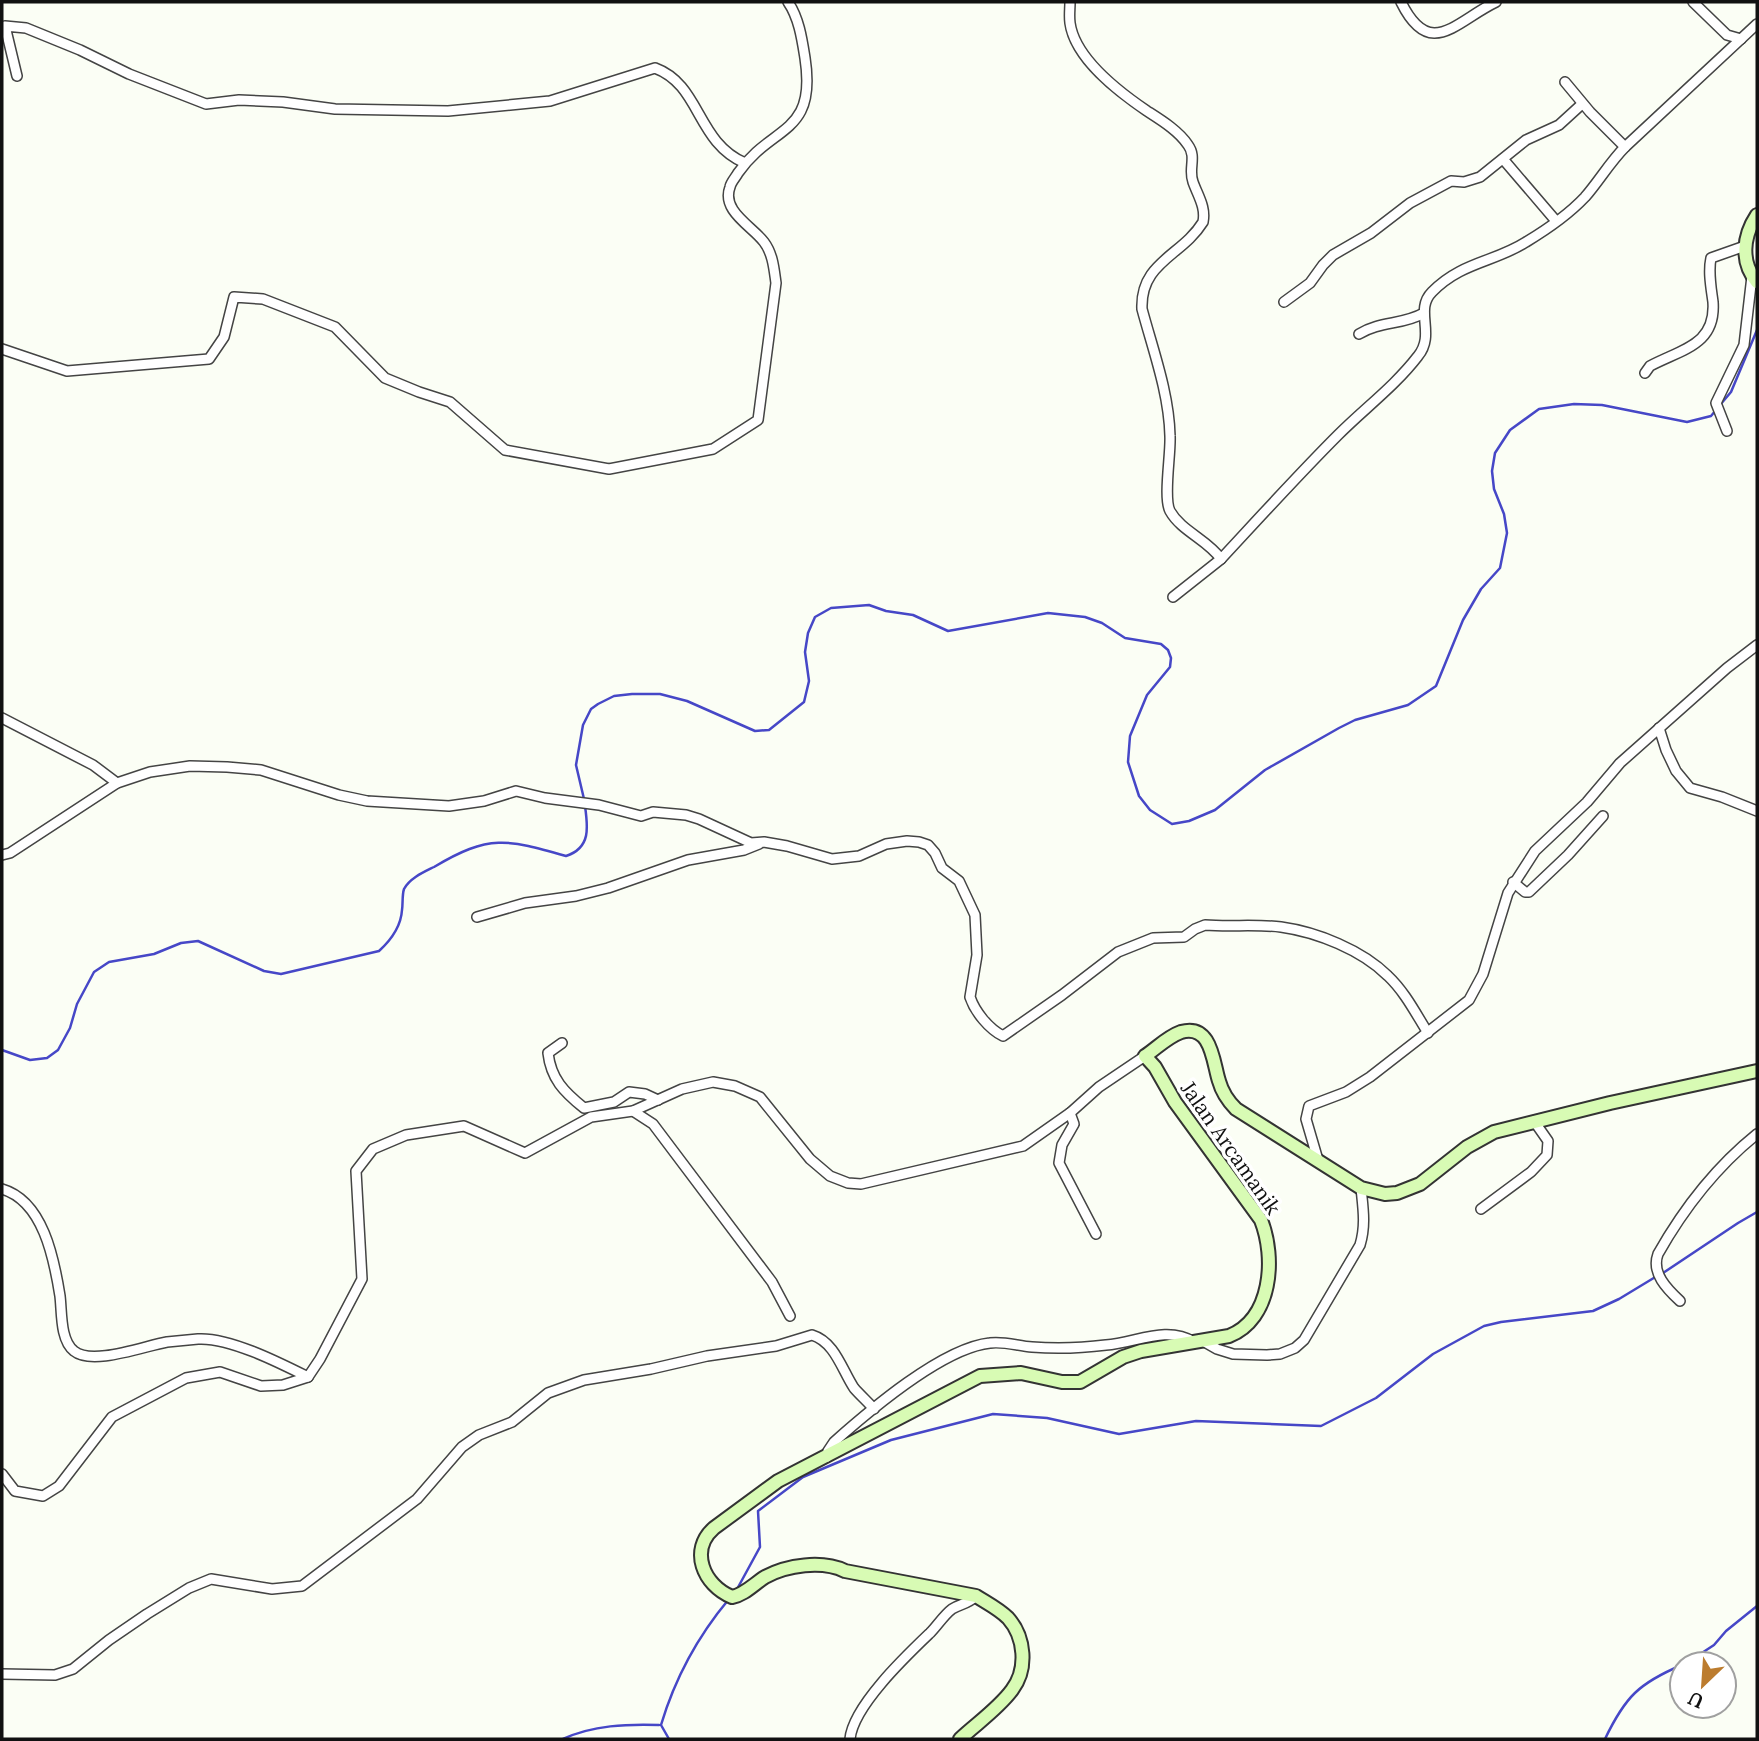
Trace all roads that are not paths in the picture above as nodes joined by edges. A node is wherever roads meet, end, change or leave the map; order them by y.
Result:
1 (788, 2) edge
2 (1070, 2) edge
3 (1401, 2) edge
4 (1496, 2) edge
5 (1693, 2) edge
6 (2, 14) edge
7 (1757, 23) edge
8 (5, 26) junction
9 (1741, 39) junction
10 (17, 76) dead end
11 (1565, 82) dead end
12 (1582, 104) junction
13 (1625, 147) junction
14 (1503, 159) junction
15 (745, 163) junction
16 (1757, 215) edge
17 (1556, 221) junction
18 (1745, 246) junction
19 (1755, 279) edge
20 (1284, 302) dead end
21 (1424, 313) junction
22 (1359, 334) dead end
23 (2, 349) edge
24 (1645, 373) dead end
25 (1727, 431) dead end
26 (1221, 559) junction
27 (1173, 597) dead end
28 (1757, 645) edge
29 (2, 718) edge
30 (1659, 728) junction
31 (117, 783) junction
32 (1757, 811) edge
33 (1603, 816) dead end
34 (764, 842) junction
35 (2, 855) edge
36 (1514, 882) junction
37 (477, 917) dead end
38 (1428, 1034) junction
39 (562, 1043) dead end
40 (1145, 1056) junction
41 (1757, 1071) edge
42 (658, 1100) junction
43 (633, 1111) junction
44 (1070, 1113) junction
45 (1534, 1121) junction
46 (1757, 1134) edge
47 (1318, 1160) junction
48 (1361, 1188) junction
49 (2, 1189) edge
50 (1480, 1209) dead end
51 (1096, 1234) dead end
52 (1680, 1301) dead end
53 (790, 1316) dead end
54 (1199, 1341) junction
55 (308, 1377) junction
56 (874, 1409) junction
57 (827, 1457) junction
58 (2, 1474) edge
59 (976, 1596) junction
60 (2, 1674) edge
61 (850, 1739) edge
62 (960, 1739) edge

1 - 15 street
2 - 26 street
3 - 4 street
5 - 9 street
6 - 8 street
7 - 9 street
8 - 10 street
8 - 15 street
9 - 13 street
11 - 12 street
12 - 13 street
12 - 14 street
13 - 17 street
14 - 17 street
14 - 20 street
15 - 23 street
16 - 18 street
17 - 21 street
18 - 19 street
18 - 24 street
19 - 25 street
21 - 22 street
21 - 26 street
26 - 27 street
28 - 30 street
29 - 31 street
30 - 32 street
30 - 36 street
31 - 34 street
31 - 35 street
33 - 36 street
34 - 37 street
34 - 38 street
36 - 38 street
38 - 47 street
39 - 42 street
40 - 44 street
40 - 47 street, Jalan Arcamanik
40 - 54 street, Jalan Arcamanik
41 - 45 street, Jalan Arcamanik
42 - 43 street
42 - 44 street
43 - 53 street
43 - 55 street
44 - 51 street
45 - 48 street, Jalan Arcamanik
45 - 50 street
46 - 52 street
47 - 48 street, Jalan Arcamanik
48 - 54 street
49 - 55 street
54 - 56 street
54 - 57 street, Jalan Arcamanik
55 - 58 street
56 - 57 street
56 - 60 street
57 - 59 street, Jalan Arcamanik
59 - 61 street
59 - 62 street, Jalan Arcamanik

